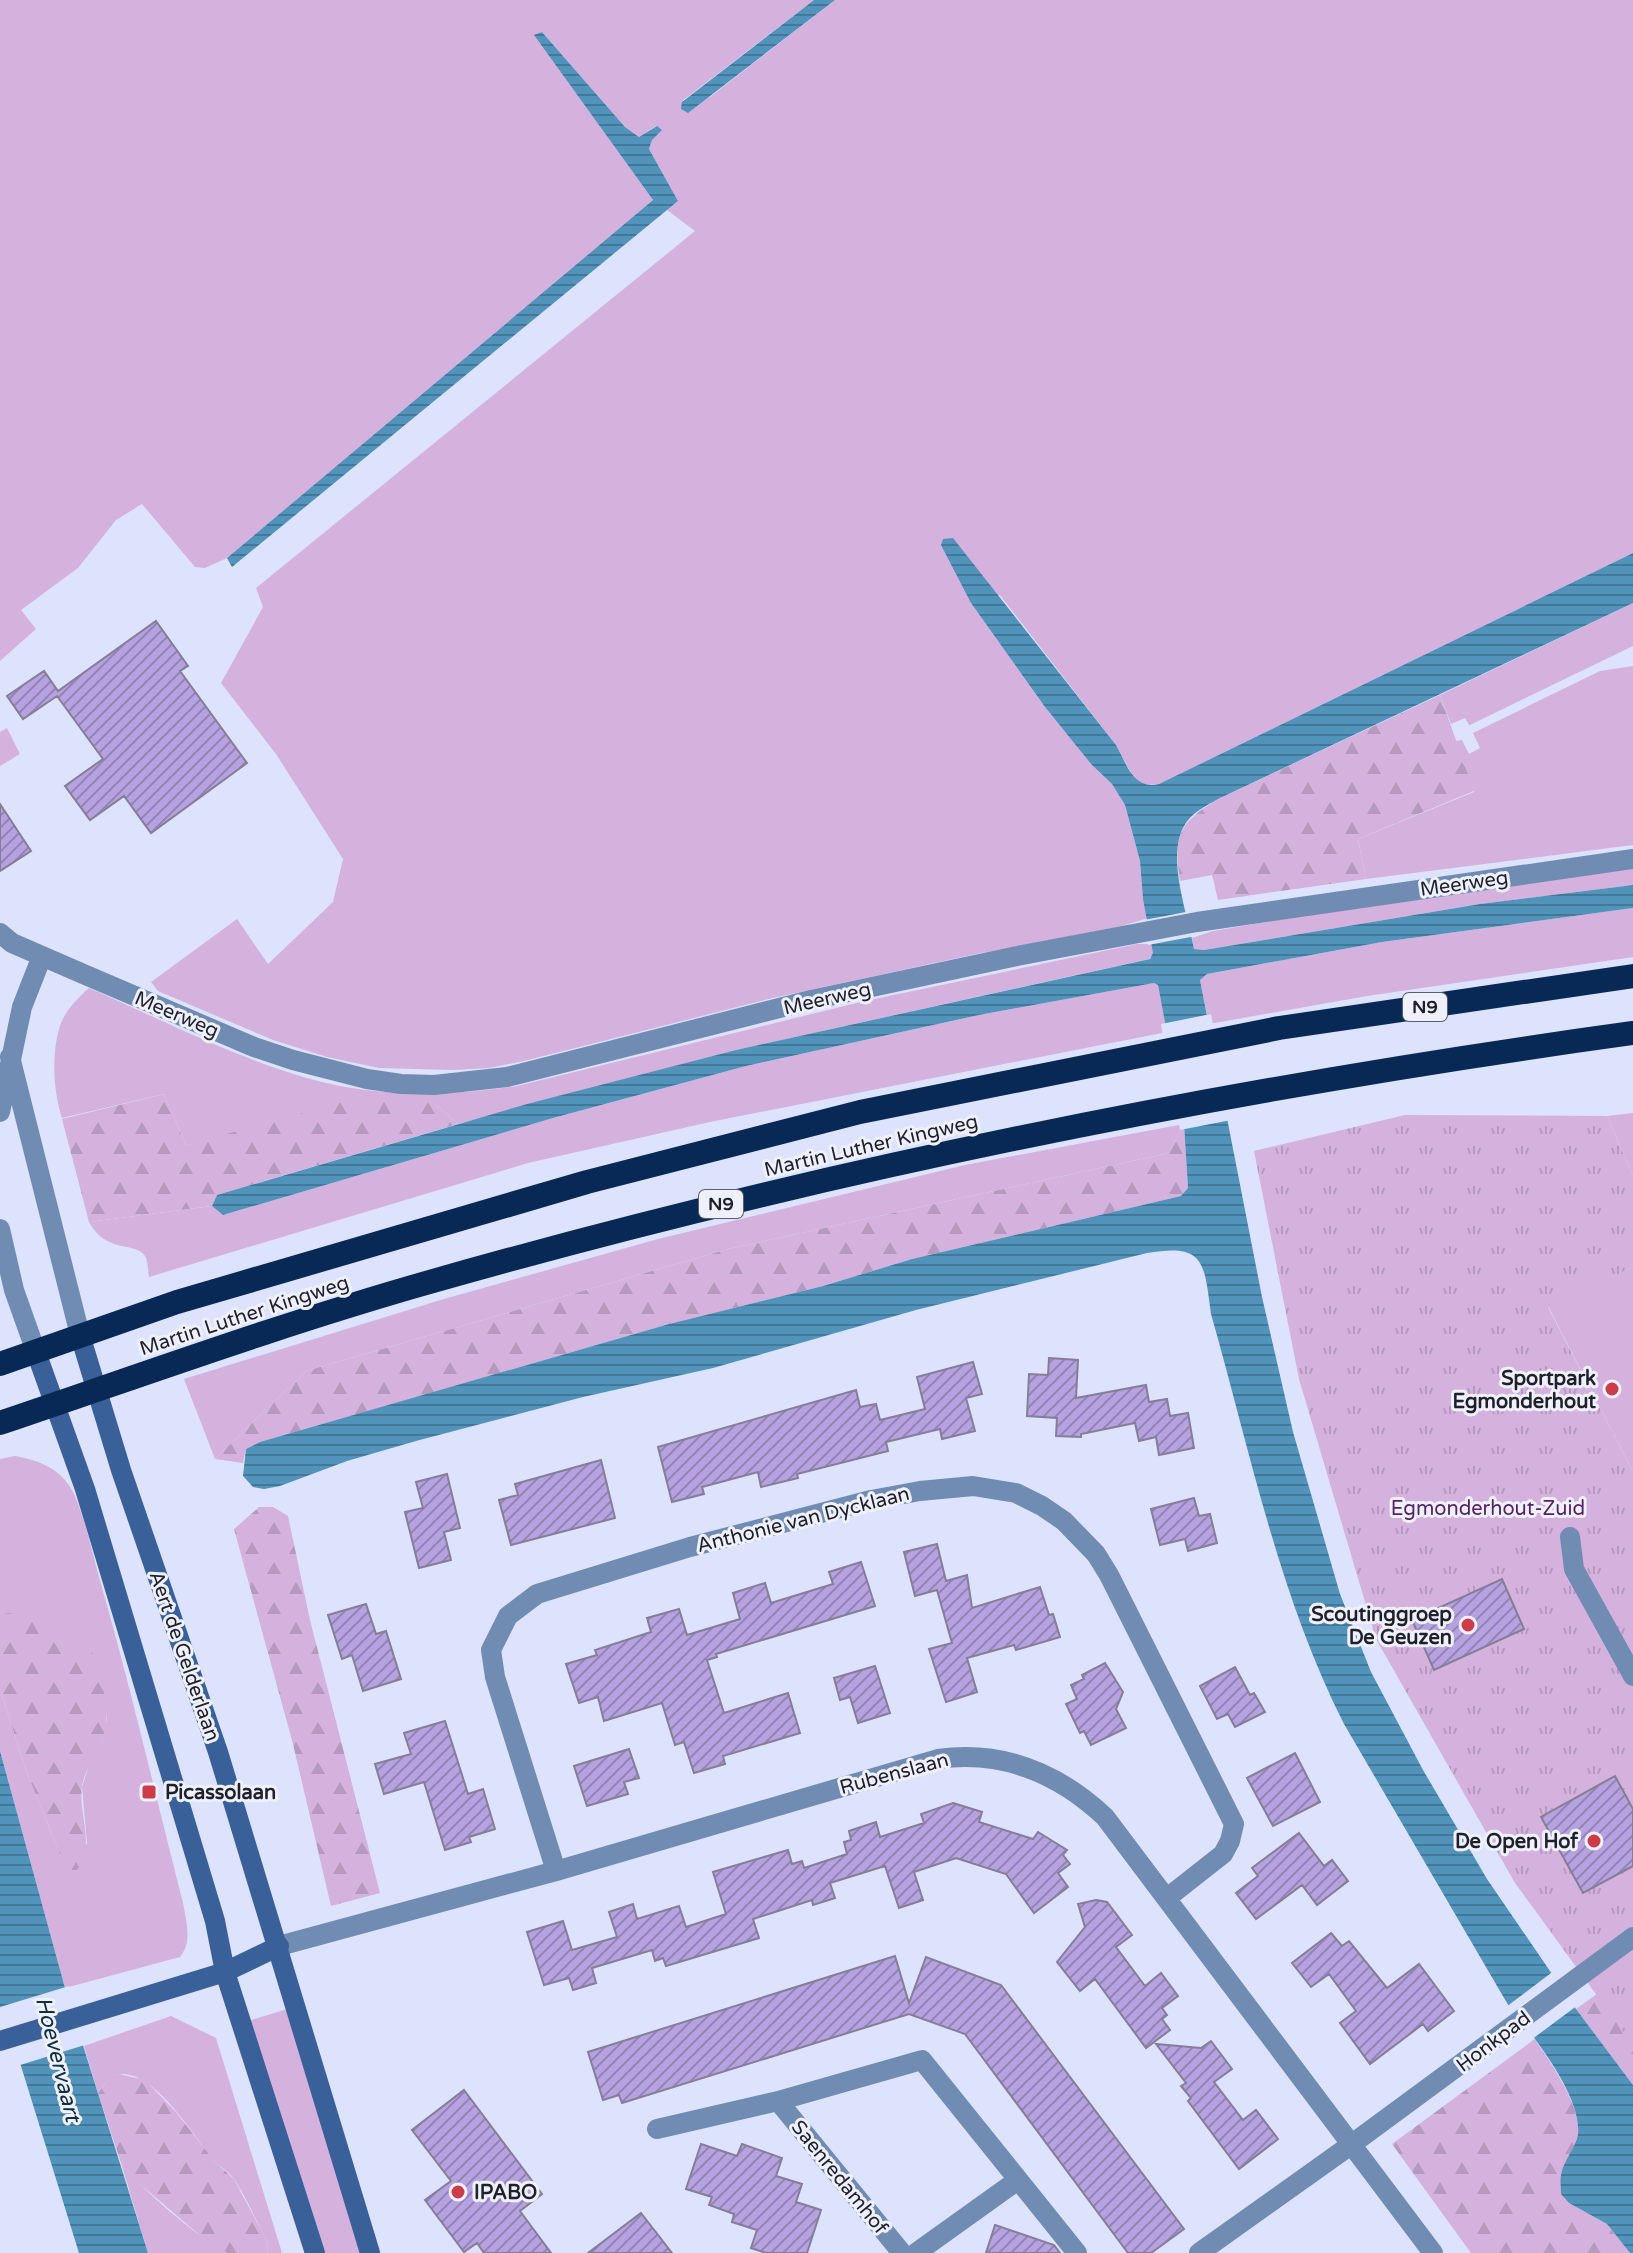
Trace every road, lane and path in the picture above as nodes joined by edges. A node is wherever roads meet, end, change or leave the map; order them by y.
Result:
1 (1633, 859) edge
2 (0, 933) edge
3 (42, 956) junction
4 (1633, 976) edge
5 (1633, 1033) edge
6 (10, 1057) junction
7 (0, 1112) edge
8 (0, 1229) edge
9 (80, 1335) junction
10 (36, 1352) junction
11 (0, 1364) edge
12 (97, 1388) junction
13 (55, 1405) junction
14 (0, 1423) edge
15 (1570, 1537) dead end
16 (1633, 1676) edge
17 (556, 1871) junction
18 (1167, 1898) junction
19 (1633, 1937) edge
20 (279, 1946) junction
21 (225, 1972) junction
22 (0, 2041) edge
23 (778, 2101) junction
24 (657, 2129) dead end
25 (1352, 2144) junction
26 (1018, 2180) junction
27 (315, 2253) edge
28 (370, 2253) edge
29 (902, 2253) edge
30 (916, 2253) edge
31 (1077, 2253) edge
32 (1199, 2253) edge
33 (1433, 2253) edge

1 - 3 street, Meerweg
2 - 3 street, Meerweg
3 - 6 street, Aert de Gelderlaan
4 - 9 highway, Martin Luther Kingweg / N9
5 - 12 highway, Martin Luther Kingweg / N9
6 - 7 street, Aert de Gelderlaan
6 - 9 street, Aert de Gelderlaan
8 - 10 street
9 - 10 highway, Martin Luther Kingweg / N9
9 - 12 street, Aert de Gelderlaan
10 - 11 highway, Martin Luther Kingweg / N9
10 - 13 street
12 - 13 highway, Martin Luther Kingweg / N9
12 - 20 street, Aert de Gelderlaan
13 - 14 highway, Martin Luther Kingweg / N9
13 - 21 street
15 - 16 street
17 - 18 street, Rubenslaan
17 - 18 street, Anthonie van Dycklaan
17 - 20 street, Rubenslaan
18 - 25 street, Rubenslaan
19 - 25 street, Honkpad
20 - 21 street
20 - 28 street, Aert de Gelderlaan
21 - 22 street
21 - 27 street
23 - 24 street, Saenredamhof
23 - 26 street, Saenredamhof
23 - 29 street, Saenredamhof
25 - 32 street, Honkpad
25 - 33 street, Rubenslaan
26 - 30 street
26 - 31 street, Saenredamhof

